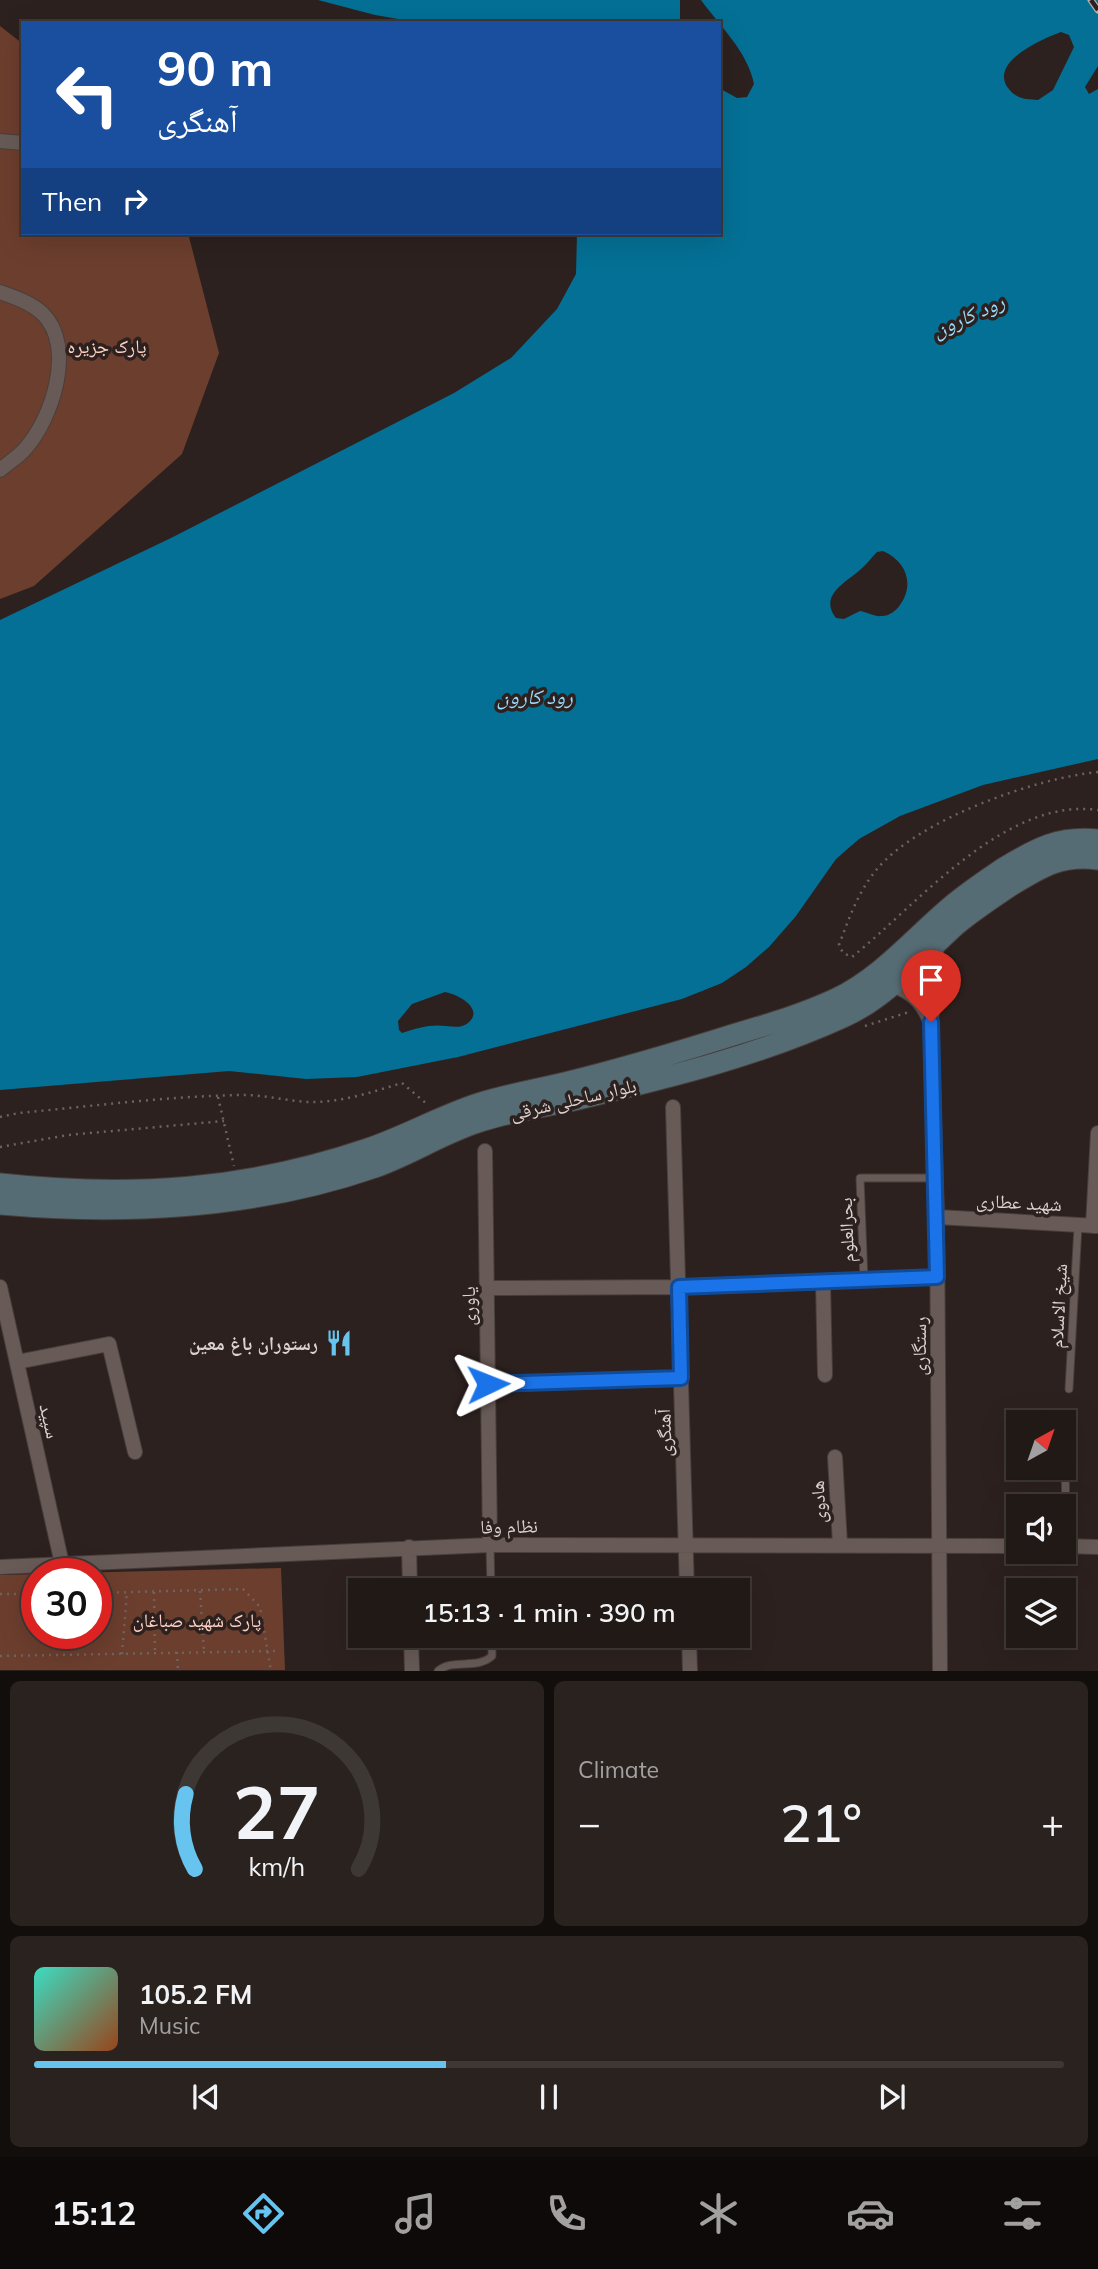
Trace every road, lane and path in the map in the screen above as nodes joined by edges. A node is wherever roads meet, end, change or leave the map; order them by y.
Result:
1 (0, 141) edge
2 (21, 143) edge
3 (0, 292) edge
4 (0, 470) edge
5 (1098, 772) edge
6 (1098, 810) edge
7 (1098, 840) edge
8 (1098, 859) edge
9 (937, 943) junction
10 (891, 985) junction
11 (931, 1022) junction
12 (218, 1097) junction
13 (673, 1107) dead end
14 (0, 1117) edge
15 (467, 1117) junction
16 (444, 1118) junction
17 (224, 1121) junction
18 (1098, 1133) edge
19 (0, 1147) edge
20 (485, 1151) dead end
21 (936, 1178) junction
22 (237, 1183) junction
23 (0, 1184) edge
24 (0, 1204) edge
25 (937, 1217) junction
26 (1078, 1225) junction
27 (1095, 1226) edge
28 (937, 1277) junction
29 (864, 1280) junction
30 (823, 1282) junction
31 (0, 1287) edge
32 (679, 1287) junction
33 (488, 1288) junction
34 (17, 1362) junction
35 (825, 1375) dead end
36 (681, 1378) junction
37 (488, 1384) junction
38 (1069, 1389) dead end
39 (135, 1452) dead end
40 (835, 1457) dead end
41 (686, 1544) junction
42 (840, 1544) junction
43 (939, 1544) junction
44 (489, 1545) junction
45 (1006, 1546) edge
46 (1076, 1546) edge
47 (409, 1547) junction
48 (1098, 1547) edge
49 (61, 1558) edge
50 (112, 1562) edge
51 (21, 1566) edge
52 (0, 1567) edge
53 (410, 1578) edge
54 (490, 1578) edge
55 (687, 1578) edge
56 (200, 1591) junction
57 (112, 1592) edge
58 (127, 1592) junction
59 (154, 1592) junction
60 (0, 1594) edge
61 (21, 1594) edge
62 (411, 1648) edge
63 (492, 1648) edge
64 (689, 1648) edge
65 (269, 1650) junction
66 (279, 1651) dead end
67 (204, 1652) junction
68 (155, 1653) junction
69 (177, 1653) junction
70 (122, 1654) junction
71 (0, 1656) edge
72 (178, 1671) edge
73 (271, 1671) edge
74 (412, 1671) edge
75 (438, 1671) edge
76 (690, 1671) edge
77 (940, 1671) edge

1 - 2 street
3 - 4 street
5 - 6 path
7 - 15 main road, بلوار ساحلی شرقی
8 - 9 main road, بلوار ساحلی شرقی
9 - 10 main road, بلوار ساحلی شرقی
9 - 11 street, رستگاری
10 - 11 street
10 - 15 main road, بلوار ساحلی شرقی
11 - 21 street, رستگاری
12 - 14 path
12 - 16 path
12 - 17 path
13 - 32 street, آهنگری
15 - 16 main road, بلوار ساحلی شرقی
15 - 24 main road, بلوار ساحلی شرقی
16 - 22 main road, بلوار ساحلی شرقی
17 - 19 path
17 - 22 path
18 - 27 street
20 - 33 street, یاوری
21 - 25 street, رستگاری
21 - 29 lane, بحرالعلوم
22 - 23 main road, بلوار ساحلی شرقی
25 - 26 street, شهید عطاری
25 - 28 street, رستگاری
26 - 27 street, شهید عطاری
26 - 38 lane, شیخ الاسلام
28 - 29 street
28 - 43 street, رستگاری
29 - 30 street
30 - 32 street
30 - 35 street
31 - 34 street, سپید
32 - 33 street
32 - 36 street, آهنگری
33 - 37 street, یاوری
34 - 39 street
34 - 49 street, سپید
36 - 37 street
36 - 41 street, آهنگری
37 - 44 street, یاوری
40 - 42 street, هادوی
41 - 42 street, نظام وفا
41 - 44 street, نظام وفا
41 - 55 street, آهنگری
42 - 43 street, نظام وفا
43 - 45 street, نظام وفا
43 - 77 street, رستگاری
44 - 47 street, نظام وفا
44 - 54 lane
46 - 48 street
47 - 50 street, نظام وفا
47 - 53 street
51 - 52 street, نظام وفا
56 - 59 path
56 - 65 path
56 - 67 path
57 - 58 path
58 - 59 path
58 - 70 path
59 - 68 path
60 - 61 path
62 - 74 street
63 - 75 lane
64 - 76 street
65 - 66 path
65 - 67 path
65 - 73 path
67 - 69 path
68 - 69 path
68 - 70 path
69 - 72 path
70 - 71 path

